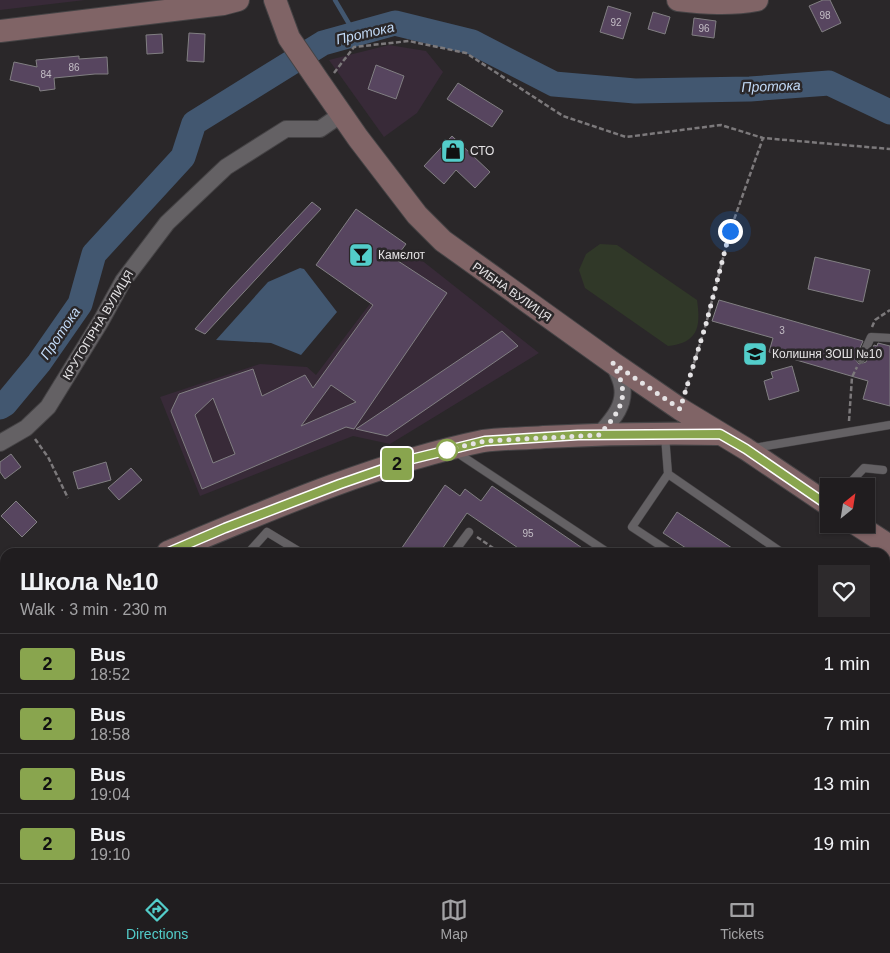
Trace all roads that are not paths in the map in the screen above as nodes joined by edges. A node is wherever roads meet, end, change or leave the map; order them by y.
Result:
1 (238, 0) edge
2 (275, 0) edge
3 (678, 0) edge
4 (757, 0) edge
5 (0, 31) edge
6 (342, 114) junction
7 (890, 338) edge
8 (861, 359) dead end
9 (613, 363) junction
10 (890, 425) edge
11 (665, 433) junction
12 (720, 434) junction
13 (599, 435) junction
14 (0, 442) edge
15 (452, 449) junction
16 (746, 449) junction
17 (883, 470) dead end
18 (668, 474) junction
19 (855, 478) edge
20 (820, 500) edge
21 (469, 532) road end
22 (870, 533) edge
23 (890, 546) edge
24 (178, 548) edge
25 (253, 548) edge
26 (293, 548) edge
27 (457, 548) edge
28 (601, 548) edge
29 (664, 548) edge
30 (775, 548) edge

1 - 5 street
2 - 6 street, РИБНА ВУЛИЦЯ
3 - 4 street
6 - 9 street, РИБНА ВУЛИЦЯ
6 - 14 street, КРУТОГІРНА ВУЛИЦЯ
7 - 8 lane
9 - 12 street, РИБНА ВУЛИЦЯ
9 - 13 street
10 - 16 lane
11 - 12 street
11 - 13 street
11 - 18 lane
12 - 16 street, РИБНА ВУЛИЦЯ
13 - 15 street
15 - 24 street
15 - 28 lane
16 - 20 street, РИБНА ВУЛИЦЯ
17 - 19 lane
18 - 29 lane
18 - 30 lane
21 - 27 lane
22 - 23 street
25 - 26 lane

